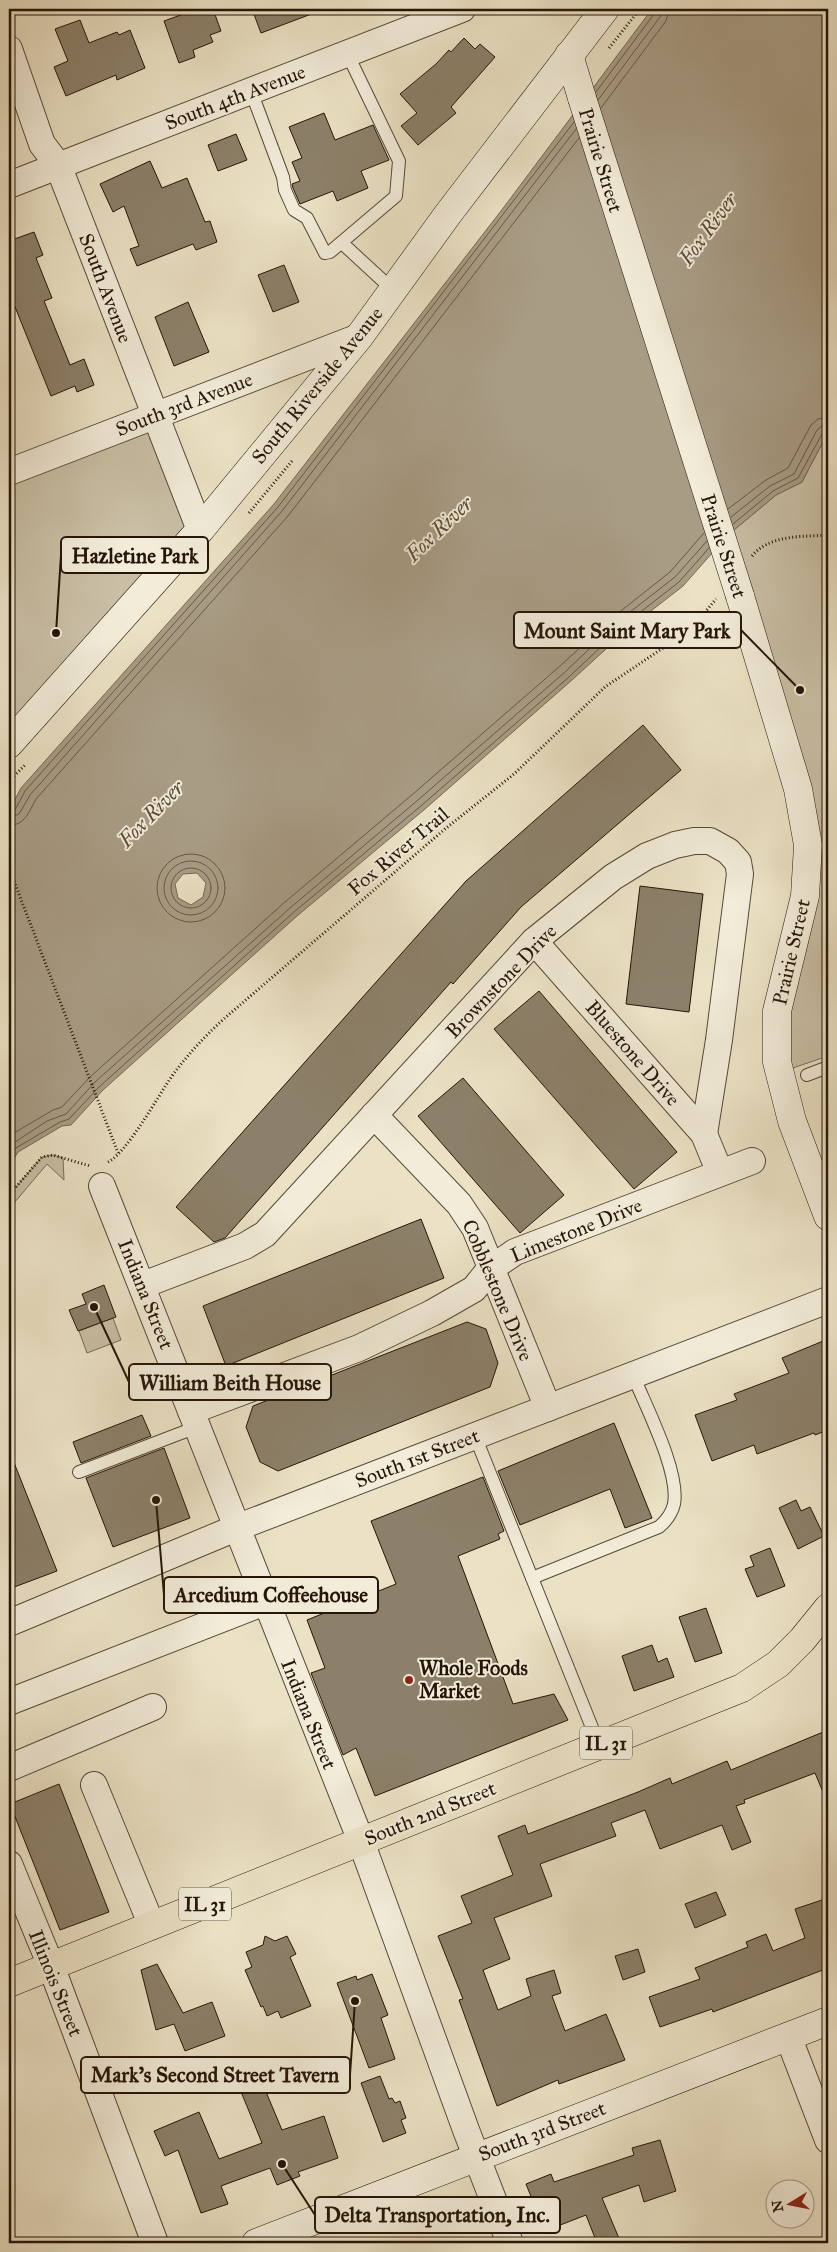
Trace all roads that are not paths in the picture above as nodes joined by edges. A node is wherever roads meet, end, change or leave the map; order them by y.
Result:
1 (462, 9) edge
2 (605, 9) edge
3 (9, 49) edge
4 (347, 53) junction
5 (569, 55) junction
6 (251, 91) junction
7 (58, 165) junction
8 (9, 185) edge
9 (342, 243) junction
10 (393, 290) junction
11 (359, 337) junction
12 (155, 414) junction
13 (9, 472) edge
14 (200, 530) junction
15 (9, 744) edge
16 (534, 941) junction
17 (828, 1067) edge
18 (807, 1075) dead end
19 (374, 1116) junction
20 (704, 1134) junction
21 (752, 1161) dead end
22 (100, 1172) road end
23 (720, 1173) junction
24 (828, 1216) edge
25 (490, 1269) junction
26 (143, 1285) junction
27 (828, 1300) edge
28 (633, 1375) junction
29 (548, 1408) junction
30 (194, 1419) junction
31 (475, 1436) junction
32 (79, 1472) dead end
33 (236, 1528) junction
34 (532, 1578) junction
35 (265, 1602) junction
36 (828, 1608) edge
37 (9, 1623) edge
38 (9, 1702) edge
39 (153, 1707) dead end
40 (599, 1745) junction
41 (9, 1768) edge
42 (94, 1785) dead end
43 (360, 1842) junction
44 (9, 1864) edge
45 (152, 1926) junction
46 (51, 1966) junction
47 (9, 1983) edge
48 (828, 2020) edge
49 (788, 2036) junction
50 (828, 2140) edge
51 (476, 2156) junction
52 (156, 2243) edge
53 (256, 2243) edge
54 (510, 2243) edge

1 - 4 street, South 4th Avenue
2 - 5 street, South Riverside Avenue
3 - 7 street, South Avenue
4 - 6 street, South 4th Avenue
4 - 9 lane
5 - 10 street, South Riverside Avenue
5 - 24 street, Prairie Street, bridge
6 - 7 street, South 4th Avenue
6 - 9 lane
7 - 8 street, South 4th Avenue
7 - 12 street, South Avenue
9 - 10 lane
10 - 11 street, South Riverside Avenue
11 - 12 street, South 3rd Avenue
11 - 14 street, South Riverside Avenue
12 - 13 street, South 3rd Avenue
12 - 14 street, South Avenue
14 - 15 street, South Riverside Avenue
16 - 19 street, Brownstone Drive
16 - 20 street, Bluestone Drive
16 - 20 street, Brownstone Drive
17 - 18 lane
19 - 25 street, Cobblestone Drive
19 - 26 street, Brownstone Drive
20 - 23 street, Bluestone Drive
21 - 23 street, Limestone Drive
22 - 26 street, Indiana Street
23 - 25 street, Limestone Drive
25 - 29 street, Cobblestone Drive
25 - 30 street, Limestone Drive
26 - 30 street, Indiana Street
27 - 28 street, South 1st Street
28 - 29 street, South 1st Street
28 - 34 lane
29 - 31 street, South 1st Street
30 - 32 lane
30 - 33 street, Indiana Street
31 - 33 street, South 1st Street
31 - 34 lane
33 - 35 street, Indiana Street
33 - 37 street, South 1st Street
34 - 40 lane
35 - 38 street
35 - 43 street, Indiana Street
36 - 40 main road, South 2nd Street / IL 31
39 - 41 street
40 - 43 main road, South 2nd Street / IL 31
42 - 45 street
43 - 45 main road, South 2nd Street / IL 31
43 - 51 street, Indiana Street
44 - 46 street, Illinois Street
45 - 46 main road, South 2nd Street / IL 31
46 - 47 main road, South 2nd Street / IL 31
46 - 52 street, Illinois Street
48 - 49 street, South 3rd Street
49 - 50 street
49 - 51 street, South 3rd Street
51 - 53 street, South 3rd Street
51 - 54 street, Indiana Street

